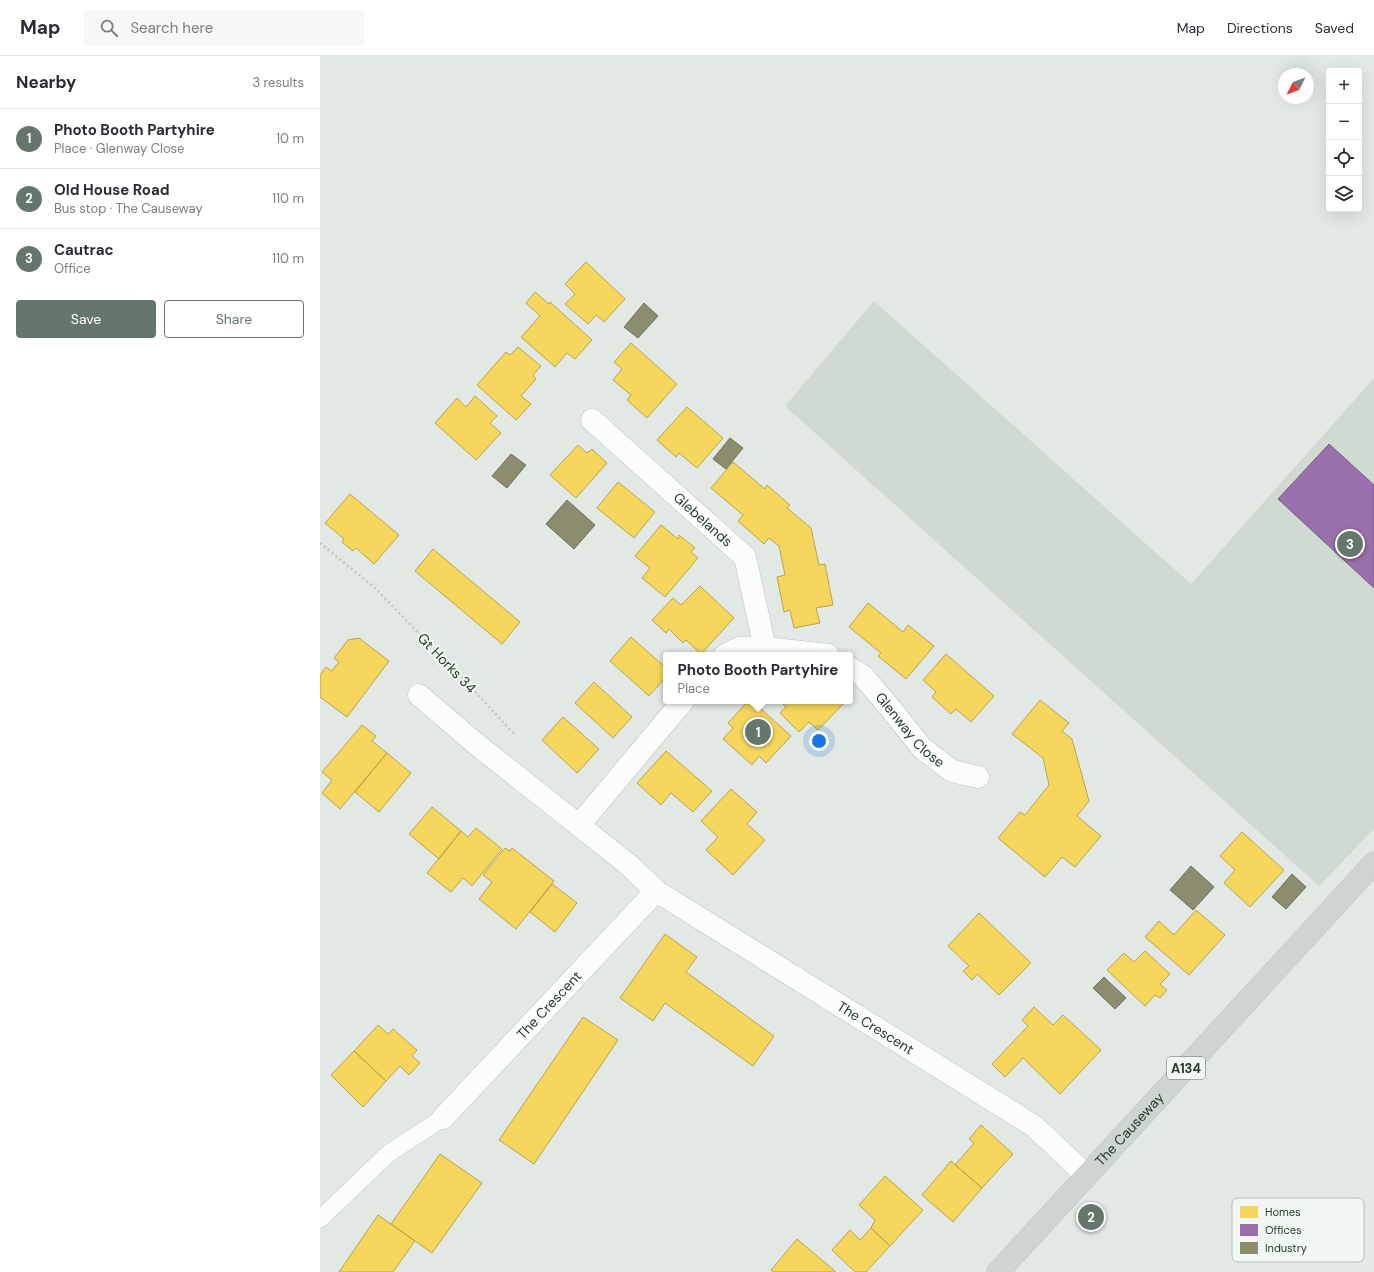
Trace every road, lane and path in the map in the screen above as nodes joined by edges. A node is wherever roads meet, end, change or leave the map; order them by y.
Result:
1 (592, 420) dead end
2 (320, 543) edge
3 (765, 648) junction
4 (731, 652) edge
5 (801, 652) edge
6 (853, 670) edge
7 (419, 694) dead end
8 (680, 704) edge
9 (515, 736) dead end
10 (978, 777) dead end
11 (580, 824) junction
12 (1374, 863) edge
13 (656, 891) junction
14 (443, 1118) joint
15 (1087, 1176) junction
16 (320, 1218) edge
17 (998, 1272) edge

1 - 3 street, Glebelands
2 - 9 path, Gt Horks 34
3 - 4 street
3 - 5 street
6 - 10 street, Glenway Close
7 - 11 street, The Crescent
8 - 11 street
11 - 13 street, The Crescent
12 - 15 main road, The Causeway / A134
13 - 14 street, The Crescent
13 - 15 street, The Crescent
14 - 16 lane
15 - 17 main road, The Causeway / A134

